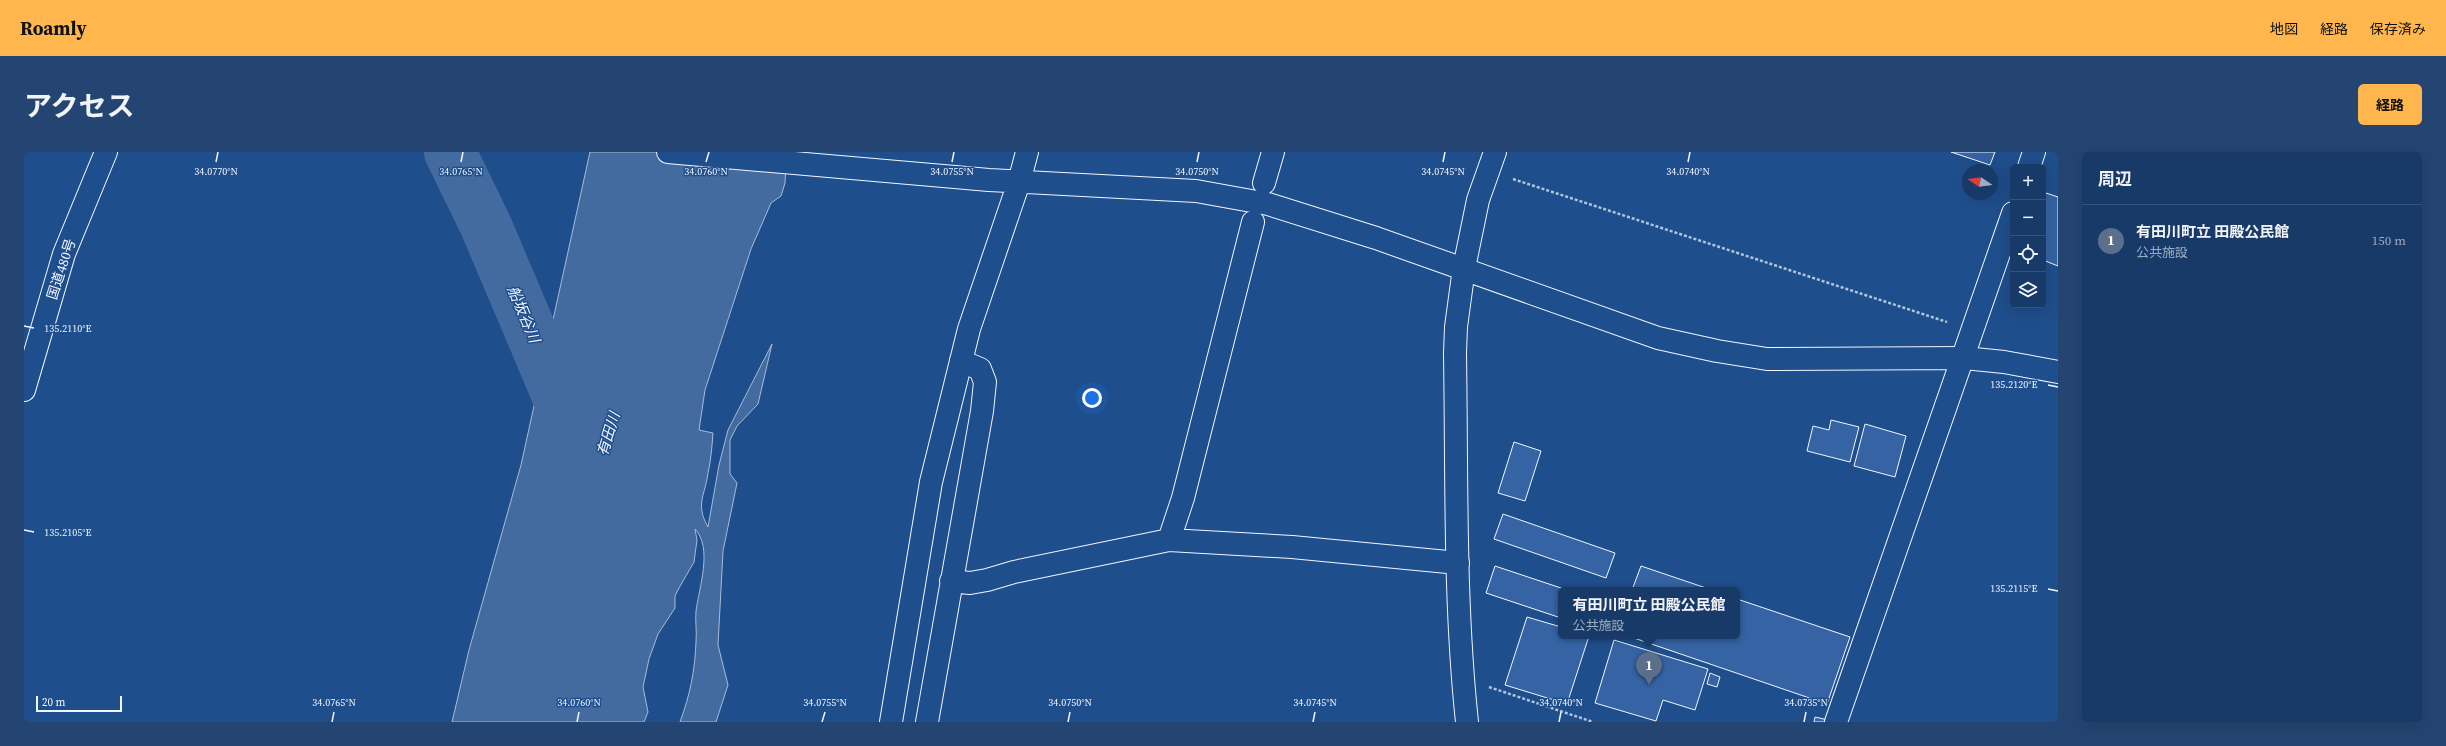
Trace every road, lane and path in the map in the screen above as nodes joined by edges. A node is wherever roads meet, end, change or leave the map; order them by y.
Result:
1 (106, 152) edge
2 (668, 152) edge
3 (1027, 152) edge
4 (1273, 152) edge
5 (2034, 152) edge
6 (1492, 161) edge
7 (2030, 164) edge
8 (1019, 182) junction
9 (1264, 183) dead end
10 (1253, 222) dead end
11 (2010, 222) edge
12 (1464, 268) junction
13 (1973, 331) junction
14 (1964, 358) junction
15 (961, 362) junction
16 (2058, 372) edge
17 (24, 390) edge
18 (1169, 540) junction
19 (1458, 563) junction
20 (951, 582) junction
21 (1463, 678) junction
22 (891, 722) edge
23 (927, 722) edge
24 (1467, 722) edge
25 (1593, 722) edge
26 (1836, 722) edge

1 - 17 main road, 国道480号
2 - 8 main road
3 - 8 main road
4 - 9 main road
5 - 7 main road
6 - 12 main road
6 - 13 path
8 - 12 main road
8 - 15 main road
10 - 18 main road
11 - 13 main road
12 - 14 main road
12 - 19 main road
13 - 14 main road
14 - 16 main road
14 - 26 main road
15 - 20 main road
15 - 22 main road
18 - 19 main road
18 - 20 main road
19 - 21 main road
20 - 23 main road
21 - 24 main road
21 - 25 path

